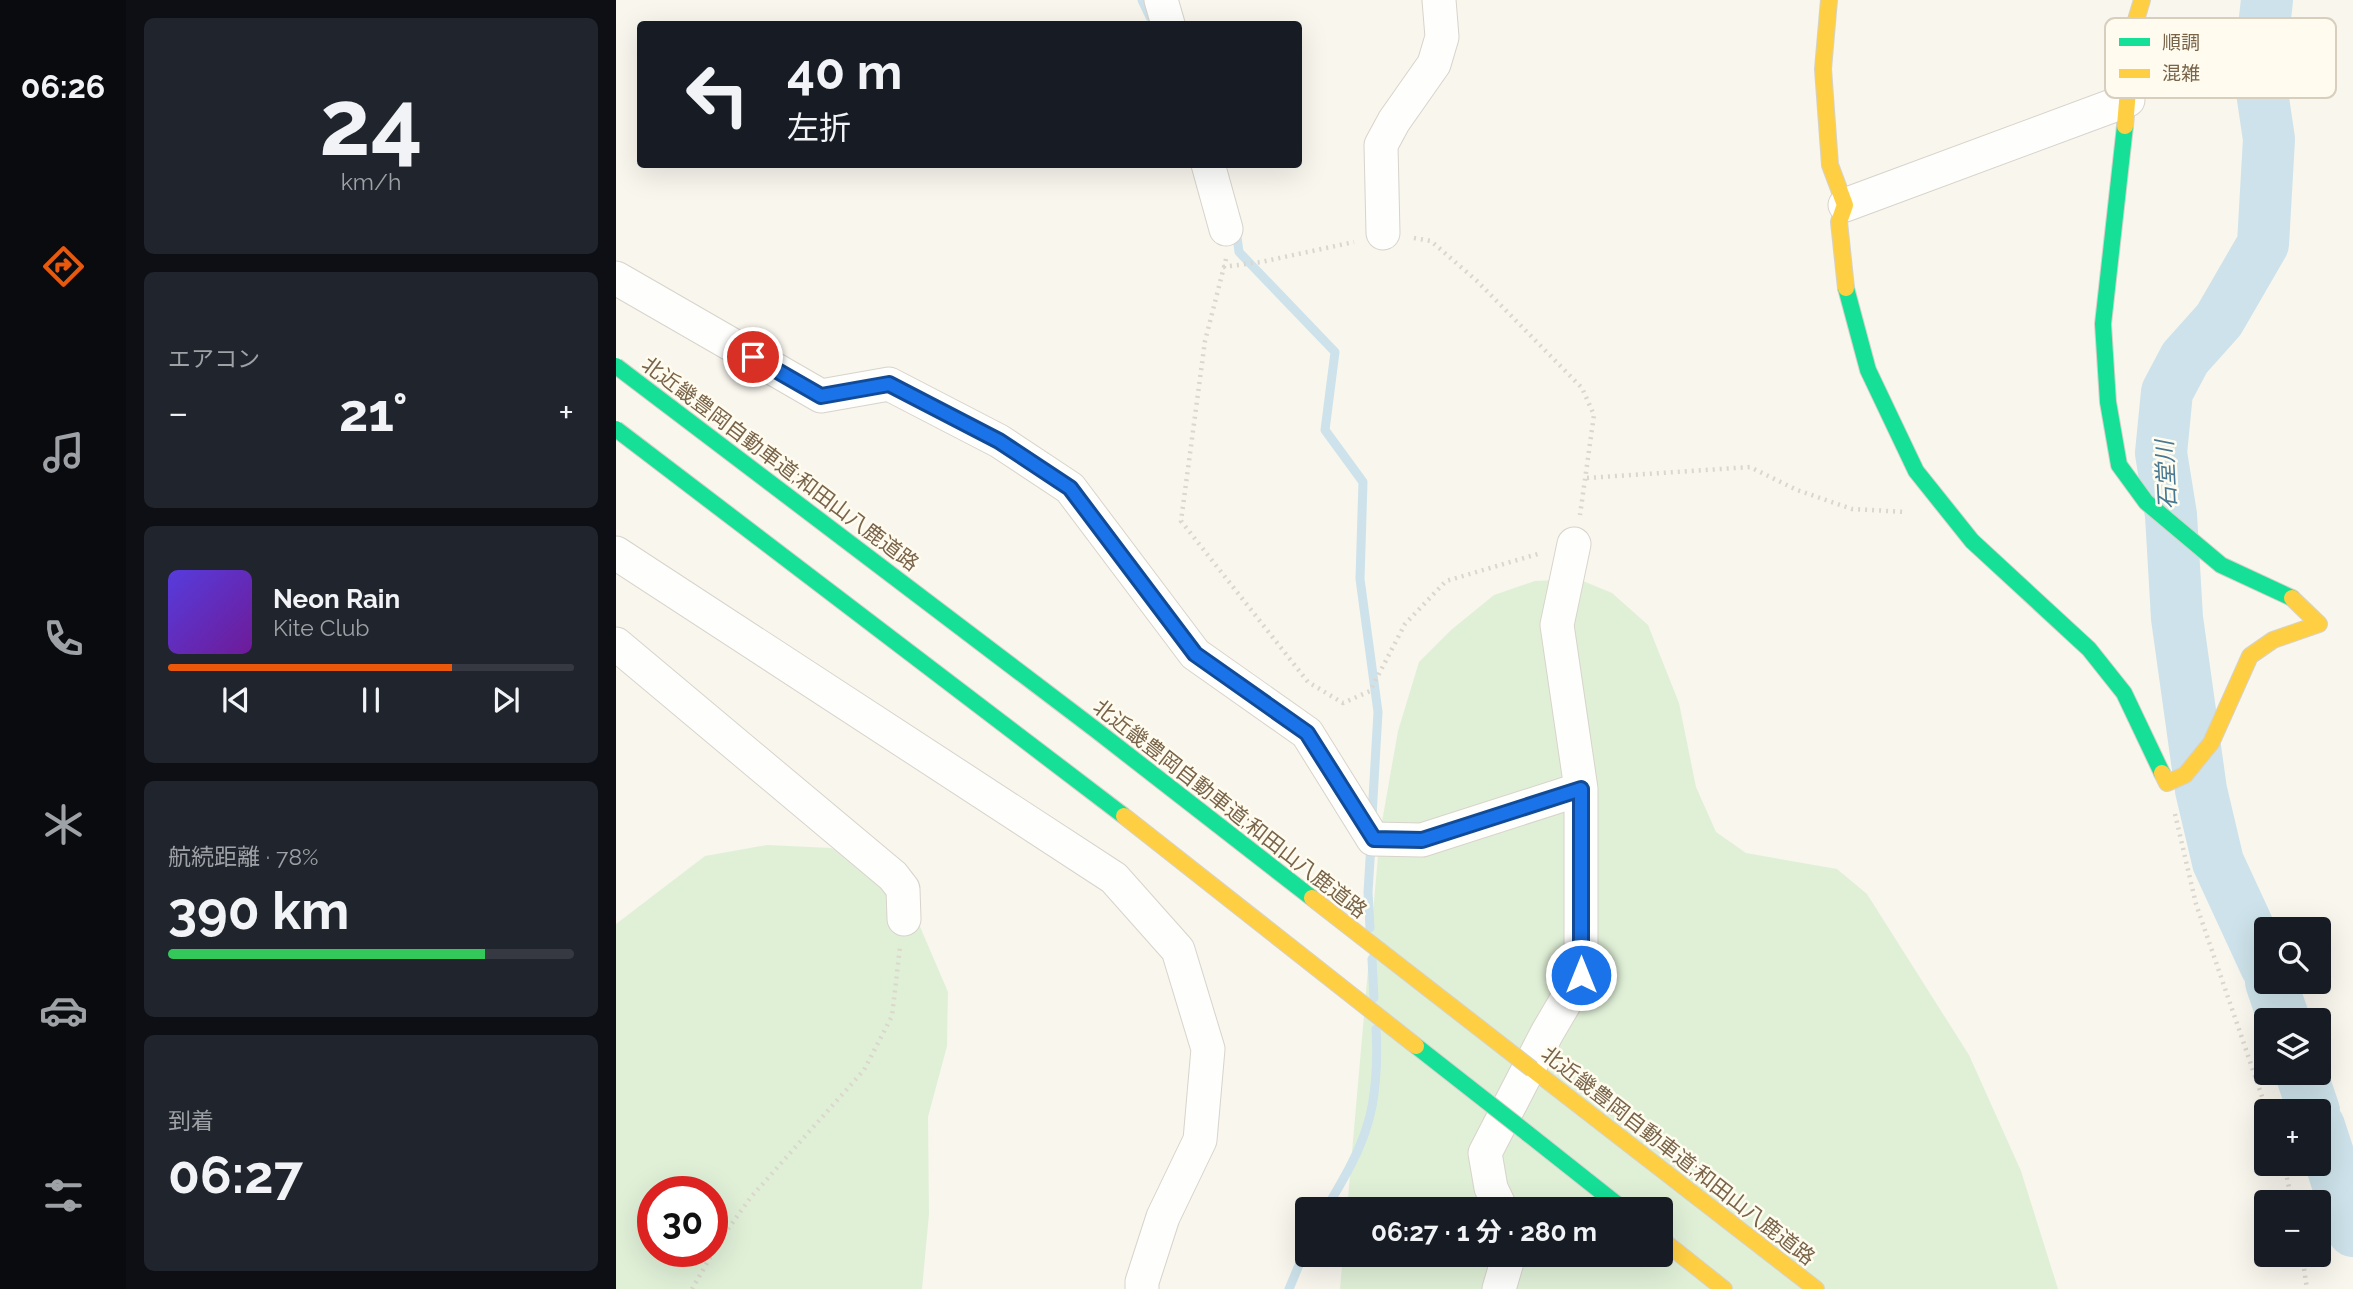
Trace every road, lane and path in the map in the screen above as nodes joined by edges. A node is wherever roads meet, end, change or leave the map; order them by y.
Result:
1 (1161, 0) edge
2 (1439, 0) edge
3 (1829, 0) edge
4 (2142, 0) edge
5 (2137, 18) edge
6 (1167, 21) edge
7 (2128, 100) joint
8 (1209, 168) edge
9 (1845, 205) junction
10 (1226, 229) dead end
11 (1383, 233) junction
12 (616, 278) edge
13 (616, 366) edge
14 (616, 429) edge
15 (1951, 515) junction
16 (1574, 544) joint
17 (616, 553) edge
18 (616, 644) edge
19 (2167, 783) junction
20 (1581, 789) junction
21 (904, 919) joint
22 (2263, 1099) edge
23 (1495, 1197) edge
24 (1608, 1197) edge
25 (1673, 1249) edge
26 (1505, 1267) edge
27 (2304, 1267) edge
28 (692, 1289) edge
29 (1142, 1289) edge
30 (1499, 1289) edge
31 (1724, 1289) edge
32 (1816, 1289) edge
33 (2307, 1289) edge

1 - 6 street
2 - 11 street
3 - 9 main road
4 - 5 main road
7 - 9 street
7 - 19 main road
8 - 10 street
9 - 15 main road
11 - 15 path
11 - 16 path
12 - 20 street
13 - 32 main road, 北近畿豊岡自動車道;和田山八鹿道路, bridge
14 - 24 main road, bridge
15 - 19 main road
16 - 20 street
17 - 29 street
18 - 21 street
19 - 22 path
20 - 23 street
21 - 28 path
25 - 31 main road
26 - 30 street
27 - 33 path

